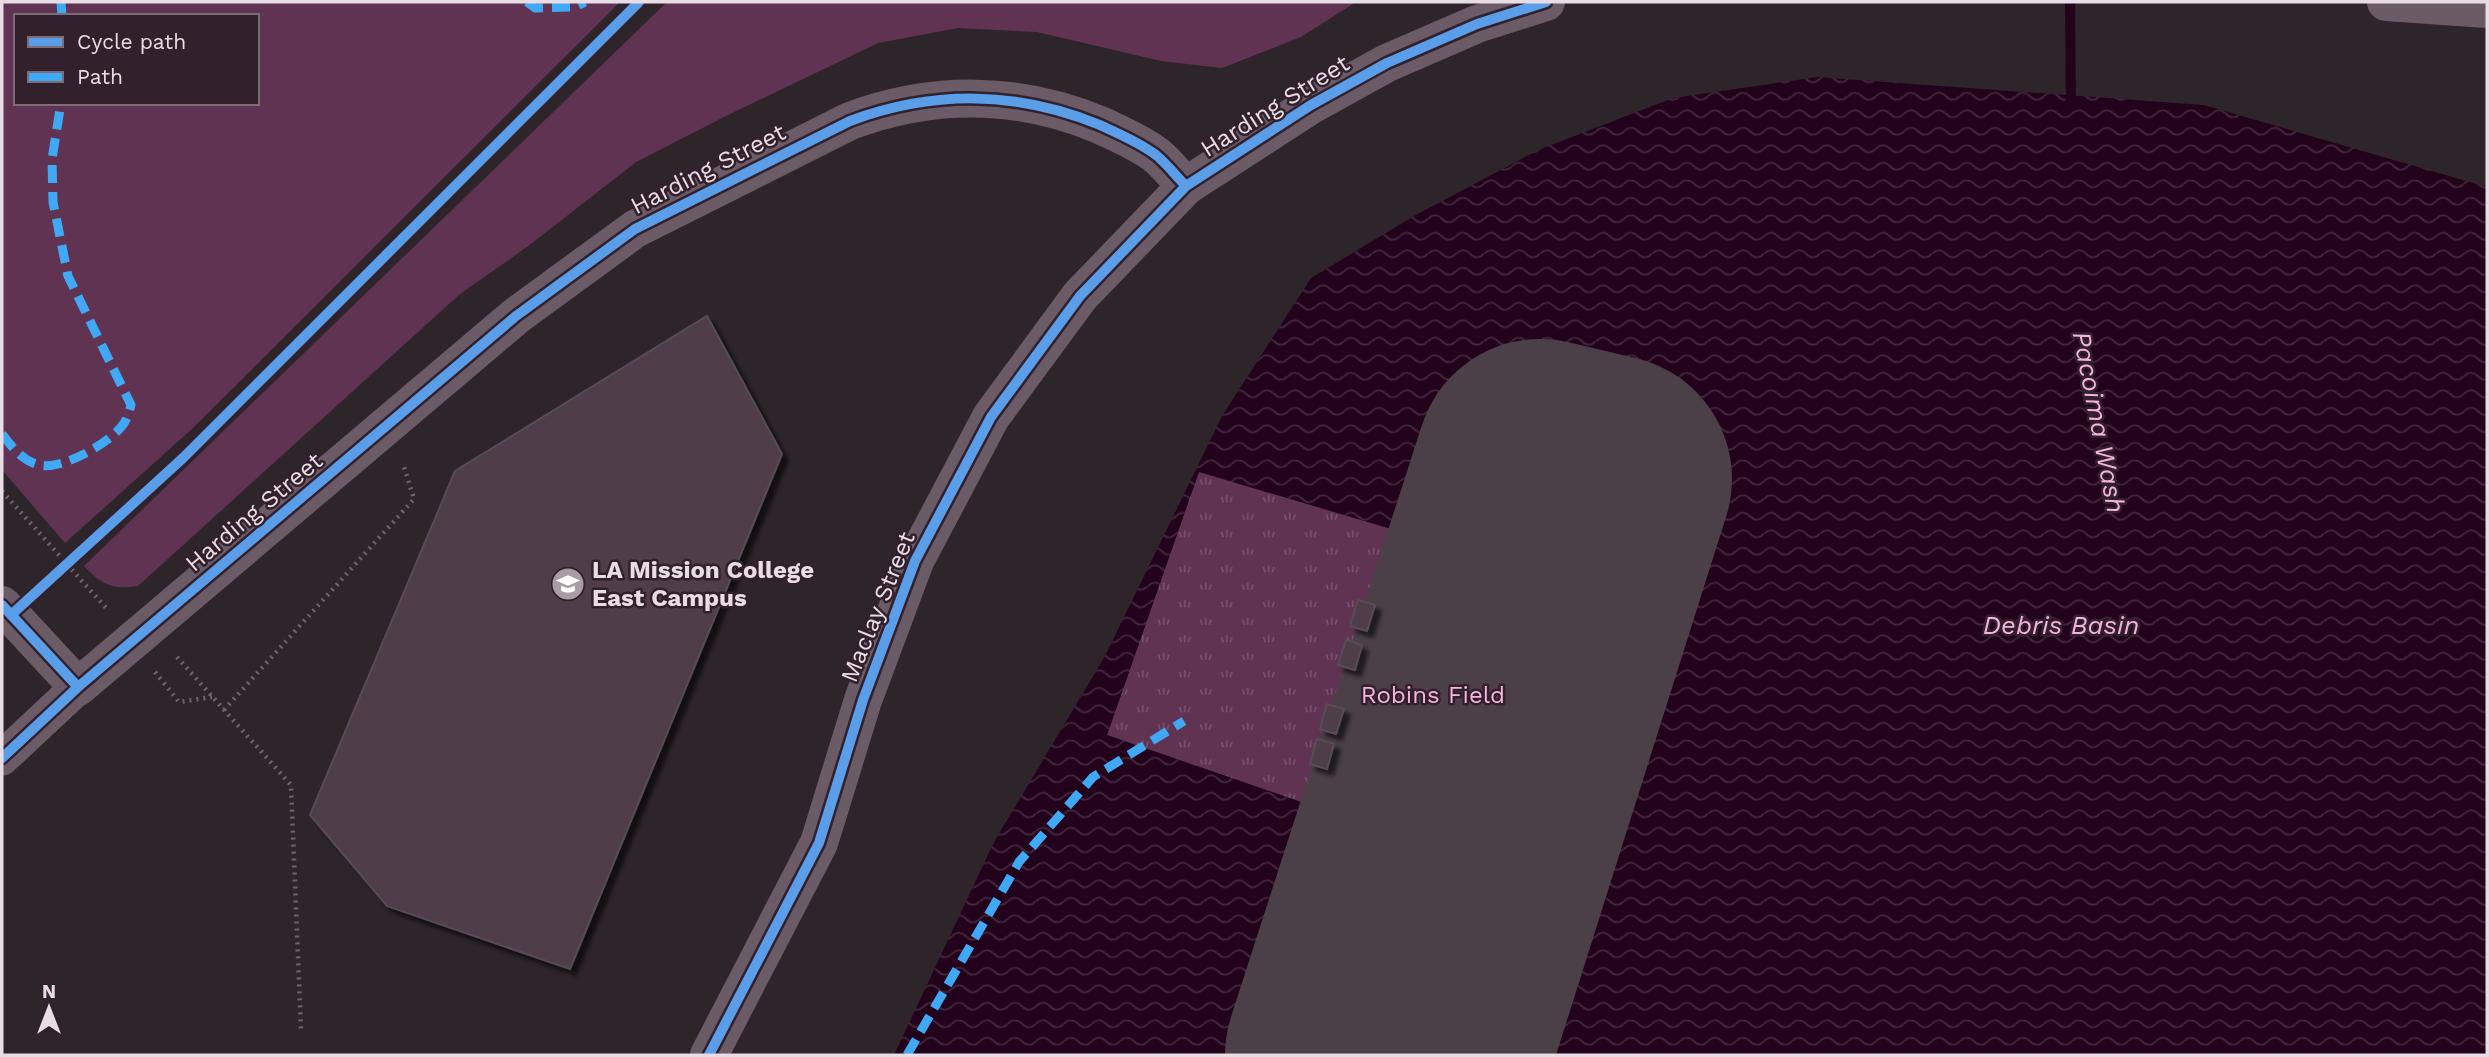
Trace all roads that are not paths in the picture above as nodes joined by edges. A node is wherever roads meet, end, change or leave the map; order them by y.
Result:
1 (1546, 2) edge
2 (2386, 2) edge
3 (2487, 9) edge
4 (1186, 186) junction
5 (2, 605) edge
6 (78, 687) junction
7 (2, 758) edge
8 (709, 1055) edge

1 - 4 street, Harding Street
2 - 3 street
4 - 6 street, Harding Street
4 - 8 street, Maclay Street
5 - 6 street
6 - 7 street, Harding Street

